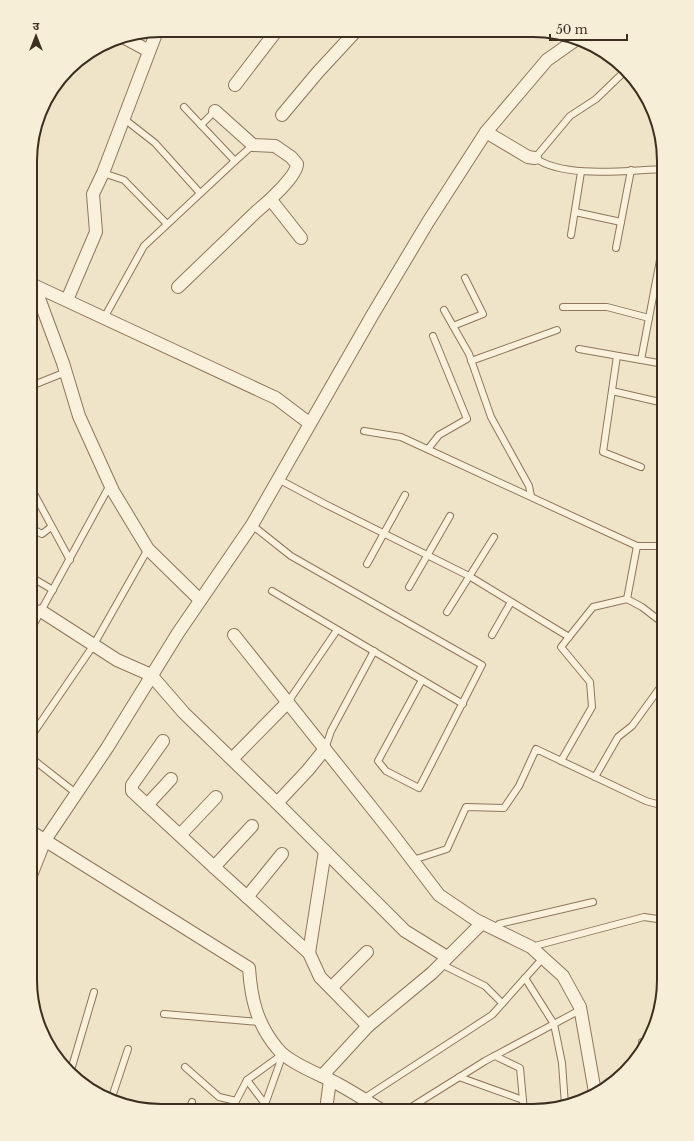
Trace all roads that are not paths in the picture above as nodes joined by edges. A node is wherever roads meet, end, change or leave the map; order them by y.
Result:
1 (155, 37) edge
2 (272, 37) edge
3 (350, 37) edge
4 (130, 41) edge
5 (571, 43) edge
6 (149, 51) junction
7 (622, 74) edge
8 (234, 86) dead end
9 (184, 106) dead end
10 (215, 111) joint
11 (282, 115) dead end
12 (123, 118) junction
13 (201, 125) junction
14 (486, 132) junction
15 (253, 145) junction
16 (535, 158) junction
17 (235, 162) junction
18 (657, 169) edge
19 (631, 170) junction
20 (581, 172) junction
21 (102, 173) junction
22 (200, 193) junction
23 (271, 200) junction
24 (575, 212) junction
25 (621, 222) junction
26 (167, 224) junction
27 (571, 235) dead end
28 (301, 238) dead end
29 (616, 248) dead end
30 (657, 275) edge
31 (465, 278) dead end
32 (37, 287) edge
33 (178, 287) dead end
34 (37, 296) edge
35 (67, 300) junction
36 (563, 307) dead end
37 (444, 310) dead end
38 (104, 318) junction
39 (649, 318) junction
40 (453, 326) junction
41 (557, 330) dead end
42 (433, 336) dead end
43 (579, 349) dead end
44 (617, 356) junction
45 (641, 360) junction
46 (471, 361) junction
47 (657, 363) edge
48 (66, 372) junction
49 (37, 384) edge
50 (612, 391) junction
51 (657, 401) edge
52 (309, 423) junction
53 (364, 431) dead end
54 (428, 449) junction
55 (641, 467) dead end
56 (278, 479) junction
57 (110, 485) junction
58 (405, 495) dead end
59 (530, 496) junction
60 (37, 499) edge
61 (450, 516) dead end
62 (252, 525) junction
63 (51, 526) junction
64 (37, 531) edge
65 (384, 534) junction
66 (494, 537) dead end
67 (637, 546) junction
68 (657, 546) edge
69 (148, 549) junction
70 (427, 555) junction
71 (70, 560) junction
72 (367, 564) dead end
73 (469, 576) junction
74 (37, 581) edge
75 (409, 587) dead end
76 (53, 590) junction
77 (272, 591) dead end
78 (627, 599) junction
79 (200, 600) junction
80 (511, 602) junction
81 (41, 611) junction
82 (447, 612) dead end
83 (37, 617) edge
84 (657, 619) edge
85 (337, 630) junction
86 (234, 635) dead end
87 (492, 635) dead end
88 (569, 637) junction
89 (93, 646) junction
90 (374, 651) junction
91 (152, 675) junction
92 (422, 680) junction
93 (657, 692) edge
94 (288, 702) junction
95 (463, 704) junction
96 (37, 728) edge
97 (163, 741) dead end
98 (325, 749) junction
99 (232, 759) junction
100 (561, 761) junction
101 (37, 763) edge
102 (595, 777) junction
103 (171, 779) dead end
104 (76, 794) junction
105 (216, 797) dead end
106 (277, 803) junction
107 (147, 804) junction
108 (657, 804) edge
109 (252, 826) dead end
110 (37, 835) edge
111 (180, 835) junction
112 (45, 840) junction
113 (325, 851) junction
114 (282, 854) dead end
115 (37, 860) edge
116 (413, 860) junction
117 (214, 867) junction
118 (247, 897) junction
119 (593, 902) dead end
120 (657, 919) edge
121 (482, 923) junction
122 (495, 930) junction
123 (531, 947) junction
124 (367, 952) dead end
125 (309, 953) junction
126 (543, 958) junction
127 (444, 960) junction
128 (525, 978) junction
129 (331, 988) junction
130 (94, 992) dead end
131 (502, 1003) junction
132 (580, 1010) junction
133 (164, 1014) dead end
134 (260, 1022) junction
135 (554, 1024) junction
136 (368, 1026) junction
137 (128, 1049) dead end
138 (283, 1054) junction
139 (495, 1056) junction
140 (71, 1066) edge
141 (185, 1067) dead end
142 (459, 1077) junction
143 (326, 1078) junction
144 (247, 1080) junction
145 (593, 1088) edge
146 (113, 1094) edge
147 (363, 1099) junction
148 (523, 1100) junction
149 (565, 1100) edge
150 (262, 1104) edge
151 (265, 1104) edge
152 (326, 1104) edge
153 (371, 1104) edge
154 (416, 1104) edge
155 (523, 1104) edge

1 - 6 street
2 - 8 street
3 - 11 street
4 - 6 street
5 - 14 street
6 - 12 street
7 - 16 lane
9 - 13 lane
10 - 13 lane
10 - 15 street
12 - 21 street
12 - 22 lane
13 - 17 lane
14 - 16 street
14 - 52 street
15 - 17 lane
15 - 23 street
16 - 20 lane
17 - 22 lane
18 - 19 lane
19 - 20 lane
19 - 25 lane
20 - 24 lane
21 - 26 lane
21 - 35 street
22 - 26 lane
23 - 28 street
23 - 33 street
24 - 25 lane
24 - 27 lane
25 - 29 lane
26 - 38 lane
30 - 39 lane
31 - 40 lane
32 - 35 street
34 - 48 street
35 - 38 street
36 - 39 lane
37 - 40 lane
38 - 52 street
39 - 45 lane
40 - 46 lane
41 - 46 lane
42 - 54 lane
43 - 44 lane
44 - 45 lane
44 - 50 lane
45 - 47 lane
46 - 59 lane
48 - 49 lane
48 - 57 street
50 - 51 lane
50 - 55 lane
52 - 56 street
53 - 54 lane
54 - 59 lane
56 - 62 street
56 - 65 lane
57 - 69 street
57 - 71 lane
58 - 65 lane
59 - 67 lane
60 - 63 lane
61 - 70 lane
62 - 79 street
62 - 95 lane
63 - 64 lane
63 - 71 lane
65 - 70 lane
65 - 72 lane
66 - 73 lane
67 - 68 lane
67 - 78 lane
69 - 79 street
69 - 89 lane
70 - 73 lane
70 - 75 lane
71 - 76 lane
73 - 80 lane
73 - 82 lane
74 - 76 lane
76 - 81 lane
77 - 85 lane
78 - 84 lane
78 - 88 lane
79 - 91 street
80 - 87 lane
80 - 88 lane
81 - 83 lane
81 - 89 street
85 - 90 lane
85 - 94 lane
86 - 94 street
88 - 100 lane
89 - 91 street
89 - 96 lane
90 - 92 lane
90 - 98 lane
91 - 99 street
91 - 104 street
92 - 95 lane
92 - 95 lane
93 - 102 lane
94 - 98 street
94 - 99 street
97 - 107 street
98 - 106 street
98 - 116 street
99 - 106 street
100 - 102 lane
100 - 116 lane
101 - 104 lane
102 - 108 lane
103 - 107 street
104 - 112 street
105 - 111 street
106 - 113 street
107 - 111 street
109 - 117 street
110 - 112 street
111 - 117 street
112 - 115 street
112 - 134 street
113 - 125 street
113 - 127 street
114 - 118 street
116 - 121 street
117 - 118 street
118 - 125 street
119 - 122 lane
120 - 123 lane
121 - 122 street
121 - 127 street
122 - 123 street
123 - 126 street
124 - 129 street
125 - 129 street
126 - 128 lane
126 - 132 street
127 - 131 lane
127 - 136 street
128 - 131 lane
128 - 135 lane
129 - 136 street
130 - 140 lane
131 - 147 lane
132 - 135 lane
132 - 145 street
133 - 134 lane
134 - 138 street
135 - 139 lane
135 - 149 lane
136 - 143 street
137 - 146 lane
138 - 143 street
138 - 144 lane
138 - 151 lane
139 - 142 lane
139 - 148 lane
141 - 144 lane
142 - 148 lane
142 - 154 lane
143 - 147 street
143 - 152 street
144 - 150 lane
147 - 153 street
148 - 155 lane

